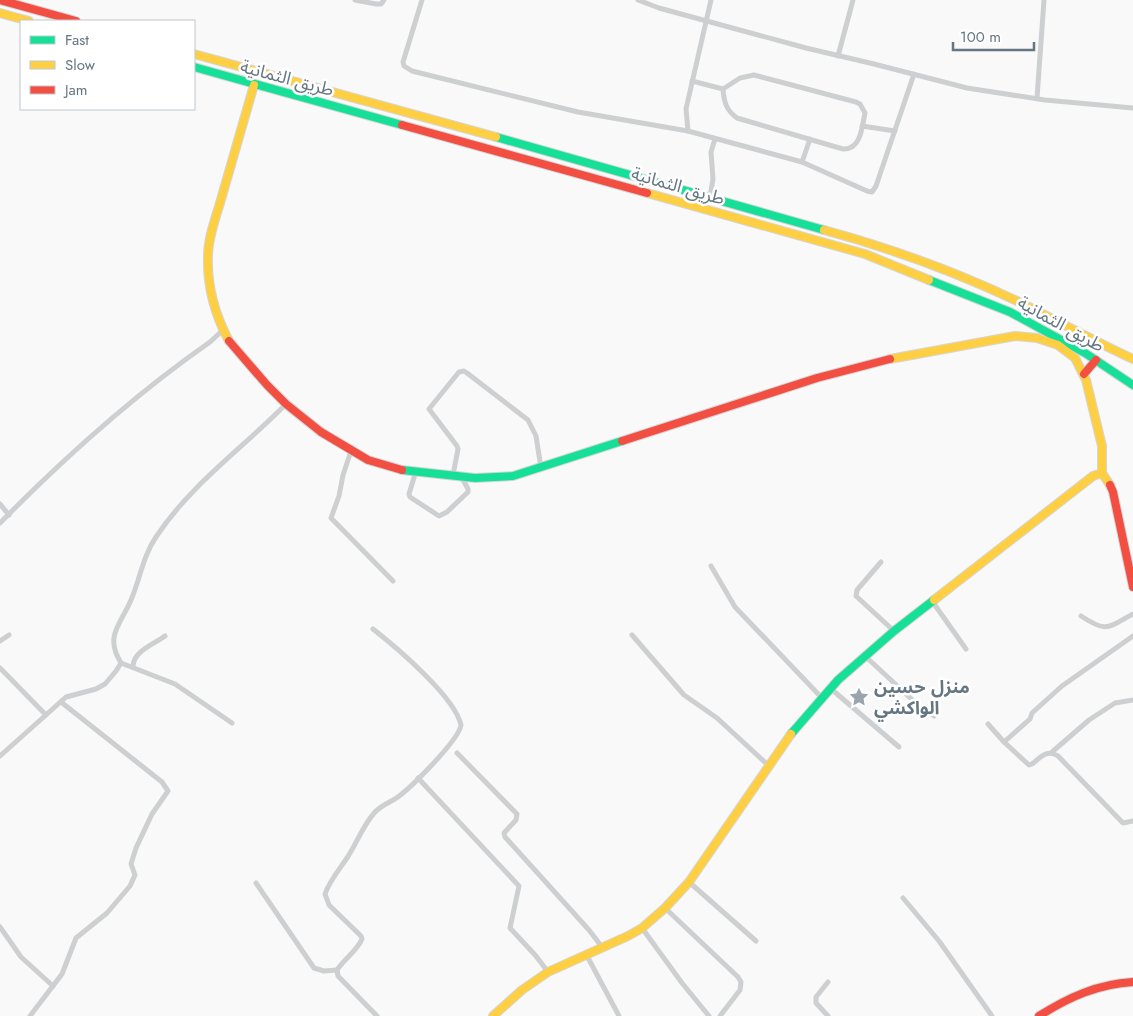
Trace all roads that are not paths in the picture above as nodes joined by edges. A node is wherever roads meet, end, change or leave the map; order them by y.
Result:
1 (0, 0) edge
2 (355, 0) edge
3 (384, 0) edge
4 (422, 0) edge
5 (638, 0) edge
6 (711, 0) edge
7 (853, 0) edge
8 (1042, 0) edge
9 (0, 13) edge
10 (25, 20) edge
11 (72, 20) edge
12 (705, 20) junction
13 (195, 54) edge
14 (838, 56) junction
15 (195, 67) edge
16 (914, 74) junction
17 (692, 80) junction
18 (254, 84) junction
19 (724, 89) junction
20 (1037, 98) junction
21 (1133, 108) edge
22 (862, 126) junction
23 (688, 131) junction
24 (895, 131) junction
25 (715, 139) junction
26 (810, 139) junction
27 (802, 162) junction
28 (710, 196) junction
29 (223, 330) junction
30 (1133, 359) edge
31 (1096, 360) junction
32 (1084, 374) junction
33 (1131, 380) edge
34 (286, 404) junction
35 (350, 451) junction
36 (541, 468) junction
37 (416, 471) junction
38 (1102, 473) junction
39 (457, 476) junction
40 (0, 504) edge
41 (9, 514) junction
42 (0, 523) edge
43 (881, 562) dead end
44 (711, 566) dead end
45 (393, 581) dead end
46 (1133, 587) edge
47 (932, 601) junction
48 (1133, 614) edge
49 (1081, 616) dead end
50 (372, 629) dead end
51 (894, 631) junction
52 (9, 635) dead end
53 (632, 635) dead end
54 (166, 636) dead end
55 (1133, 636) edge
56 (0, 641) edge
57 (966, 649) dead end
58 (865, 656) junction
59 (121, 663) junction
60 (133, 666) junction
61 (0, 668) edge
62 (830, 688) junction
63 (822, 698) junction
64 (1133, 700) edge
65 (61, 702) junction
66 (46, 715) junction
67 (934, 716) dead end
68 (232, 723) dead end
69 (988, 724) dead end
70 (1004, 742) junction
71 (899, 747) dead end
72 (1052, 752) junction
73 (457, 753) dead end
74 (0, 756) edge
75 (768, 764) junction
76 (418, 778) junction
77 (1133, 820) edge
78 (689, 882) junction
79 (256, 883) dead end
80 (903, 898) dead end
81 (665, 908) junction
82 (0, 927) edge
83 (642, 928) junction
84 (756, 941) dead end
85 (602, 947) junction
86 (586, 954) junction
87 (337, 970) junction
88 (548, 972) junction
89 (828, 982) dead end
90 (1133, 982) edge
91 (53, 986) junction
92 (30, 1016) edge
93 (377, 1016) edge
94 (493, 1016) edge
95 (620, 1016) edge
96 (709, 1016) edge
97 (720, 1016) edge
98 (828, 1016) edge
99 (992, 1016) edge
100 (1039, 1016) edge

1 - 11 street
2 - 3 street
4 - 23 street
5 - 12 street
6 - 12 street
7 - 14 street
8 - 20 street
9 - 10 street
12 - 14 street
12 - 17 street
13 - 28 street
14 - 16 street
15 - 18 street, طريق الثمانية
16 - 20 street
16 - 24 street
17 - 19 street
17 - 23 street
18 - 29 street
18 - 31 street, طريق الثمانية
19 - 22 street
19 - 26 street
20 - 21 street
22 - 24 street
22 - 26 street
23 - 25 street
24 - 27 street
25 - 27 street
25 - 28 street
26 - 27 street
28 - 30 street
29 - 34 street
29 - 41 street
31 - 32 street
31 - 33 street, طريق الثمانية
32 - 36 street
32 - 38 street
34 - 35 street
34 - 59 street
35 - 37 street
35 - 45 street
36 - 39 street
36 - 39 street
37 - 39 street
37 - 39 street
38 - 46 street
38 - 47 street
40 - 41 street
41 - 42 street
43 - 51 street
44 - 63 street
47 - 51 street
47 - 57 street
48 - 49 street
50 - 76 street
51 - 58 street
52 - 56 street
53 - 75 street
54 - 60 street
55 - 70 street
58 - 62 street
58 - 67 street
59 - 60 street
59 - 65 street
60 - 68 street
61 - 66 street
62 - 63 street
62 - 71 street
63 - 75 street
64 - 72 street
65 - 66 street
65 - 91 street
66 - 74 street
69 - 70 street
70 - 72 street
72 - 77 street
73 - 85 street
75 - 78 street
76 - 87 street
76 - 88 street
78 - 81 street
78 - 84 street
79 - 87 street
80 - 99 street
81 - 83 street
81 - 97 street
82 - 91 street
83 - 85 street
83 - 96 street
85 - 86 street
86 - 88 street
86 - 95 street
87 - 93 street
88 - 94 street
89 - 98 street
90 - 100 street
91 - 92 street

